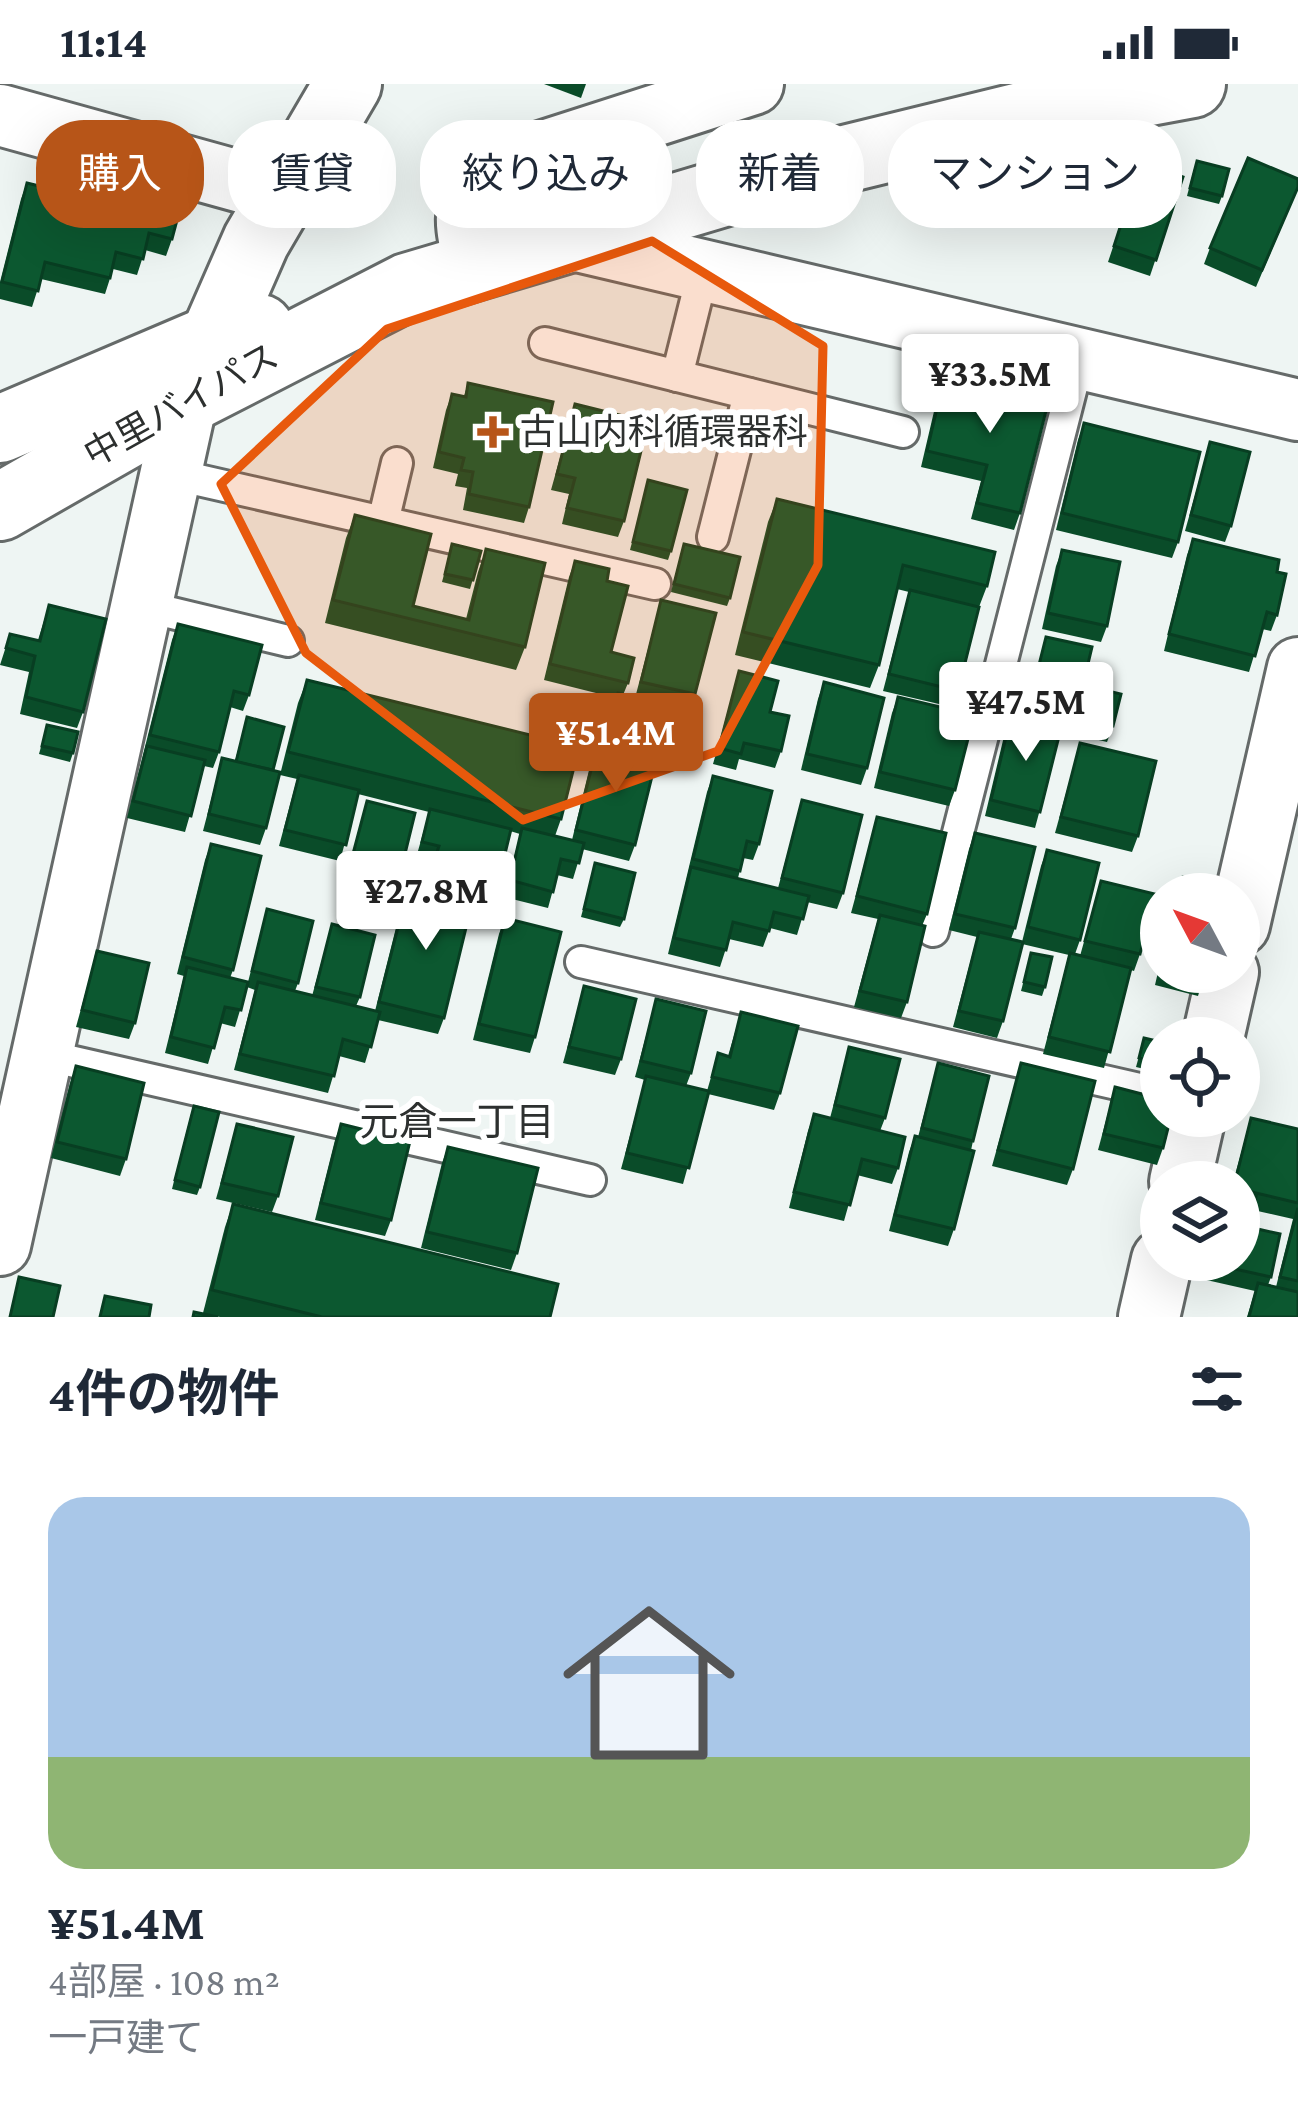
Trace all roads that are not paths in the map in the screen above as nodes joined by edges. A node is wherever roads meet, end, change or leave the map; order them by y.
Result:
1 (348, 84) edge
2 (753, 84) edge
3 (1192, 84) edge
4 (0, 115) edge
5 (327, 120) edge
6 (228, 178) edge
7 (264, 228) edge
8 (561, 237) junction
9 (474, 265) junction
10 (704, 272) junction
11 (364, 305) junction
12 (214, 338) junction
13 (545, 343) dead end
14 (1079, 359) junction
15 (677, 376) junction
16 (749, 394) junction
17 (187, 400) junction
18 (1298, 410) edge
19 (0, 429) edge
20 (903, 432) dead end
21 (398, 463) dead end
22 (172, 474) junction
23 (0, 507) edge
24 (383, 522) junction
25 (713, 537) dead end
26 (655, 584) dead end
27 (143, 605) junction
28 (288, 641) dead end
29 (1298, 668) edge
30 (1251, 873) edge
31 (933, 931) edge
32 (581, 962) dead end
33 (44, 1055) junction
34 (1140, 1089) edge
35 (590, 1180) dead end
36 (0, 1245) edge
37 (1157, 1281) edge
38 (1149, 1317) edge

1 - 5 street
2 - 9 street
3 - 8 street, 中里バイパス
4 - 6 street
7 - 12 street
8 - 9 street, 中里バイパス
8 - 10 street
9 - 11 street, 中里バイパス
10 - 14 street
10 - 15 lane
11 - 12 street, 中里バイパス
11 - 17 street, 中里バイパス
12 - 17 street
12 - 19 street, 中里バイパス
13 - 15 lane
14 - 18 street
14 - 31 lane
15 - 16 lane
16 - 20 lane
16 - 25 lane
17 - 22 street
17 - 23 street, 中里バイパス
21 - 24 lane
22 - 24 lane
22 - 27 street
24 - 26 lane
27 - 28 lane
27 - 33 street
29 - 30 street
32 - 34 lane
33 - 35 lane
33 - 36 street
37 - 38 street

